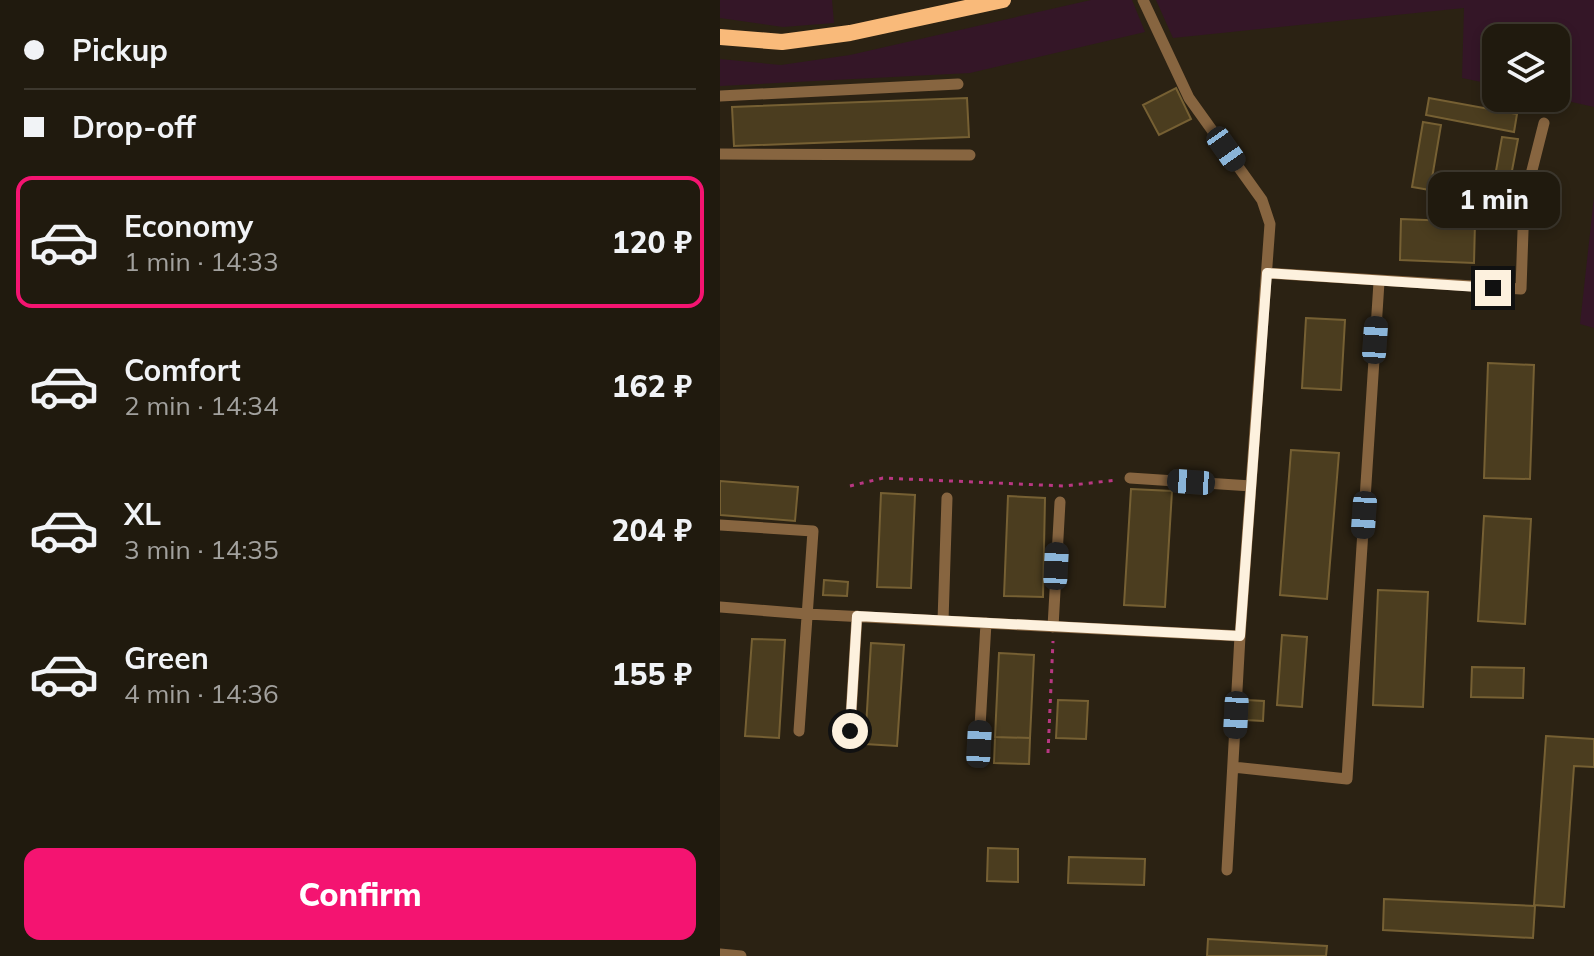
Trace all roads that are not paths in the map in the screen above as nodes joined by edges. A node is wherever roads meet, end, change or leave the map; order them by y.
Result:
1 (1003, 0) edge
2 (1143, 0) edge
3 (970, 4) edge
4 (720, 37) edge
5 (958, 84) dead end
6 (720, 96) edge
7 (1544, 123) dead end
8 (720, 154) edge
9 (970, 155) dead end
10 (1267, 273) junction
11 (1379, 282) junction
12 (1130, 478) road end
13 (1251, 486) junction
14 (947, 498) dead end
15 (1060, 502) dead end
16 (720, 525) edge
17 (720, 607) edge
18 (807, 614) junction
19 (857, 616) junction
20 (943, 621) junction
21 (986, 623) junction
22 (1053, 627) junction
23 (1240, 636) junction
24 (799, 731) dead end
25 (850, 731) dead end
26 (979, 744) dead end
27 (1233, 767) junction
28 (1227, 870) dead end
29 (720, 954) edge
30 (741, 956) edge

1 - 3 street
2 - 10 lane
3 - 4 street
5 - 6 lane
7 - 11 lane
8 - 9 lane
10 - 11 lane
10 - 13 lane
11 - 27 lane
12 - 13 lane
13 - 23 lane
14 - 20 lane
15 - 22 lane
16 - 18 lane
17 - 18 lane
18 - 19 lane
18 - 24 lane
19 - 20 lane
19 - 25 lane
20 - 21 lane
21 - 22 lane
21 - 26 lane
22 - 23 lane
23 - 27 lane
27 - 28 lane
29 - 30 lane

